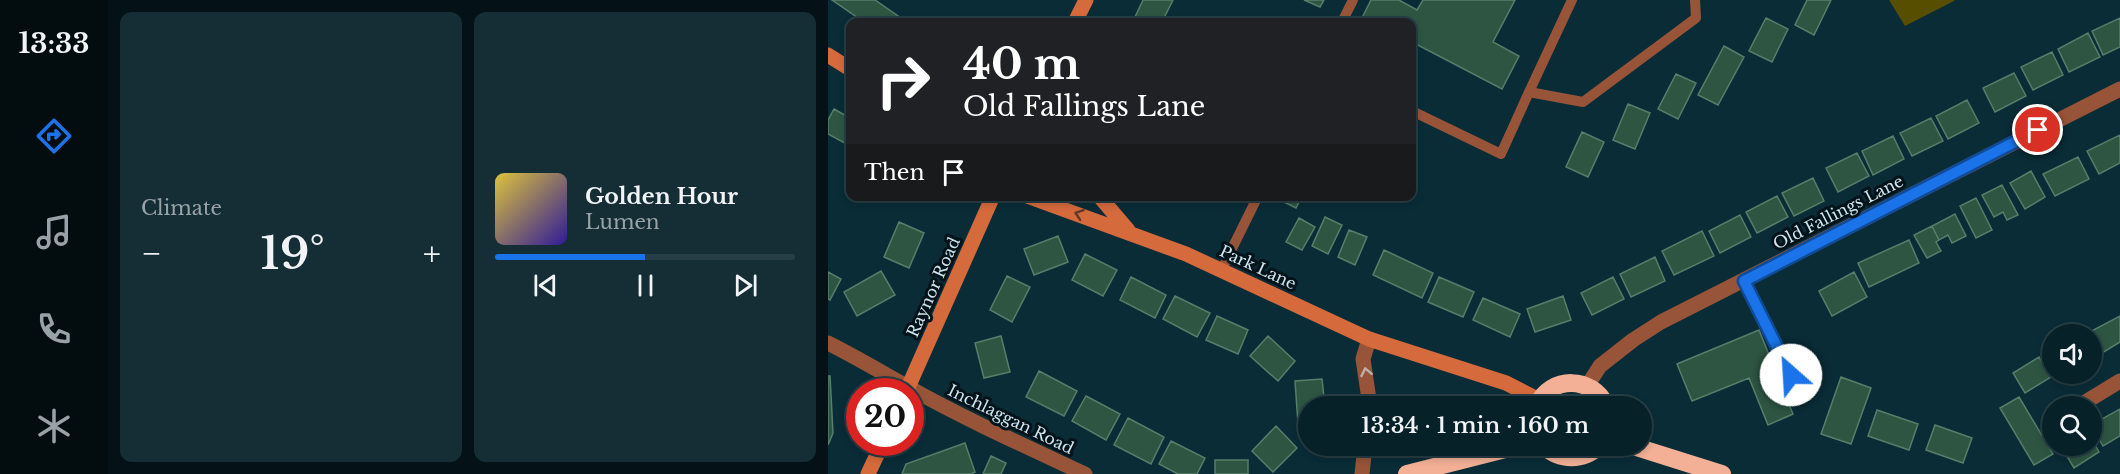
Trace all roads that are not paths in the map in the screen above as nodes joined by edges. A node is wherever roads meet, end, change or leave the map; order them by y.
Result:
1 (1086, 0) edge
2 (1353, 0) edge
3 (1572, 0) edge
4 (1695, 0) edge
5 (1078, 18) edge
6 (1344, 18) edge
7 (828, 55) edge
8 (846, 66) edge
9 (2120, 89) edge
10 (1530, 92) junction
11 (1416, 113) edge
12 (991, 201) edge
13 (1041, 201) edge
14 (1103, 201) edge
15 (1256, 201) edge
16 (1130, 232) junction
17 (1222, 269) junction
18 (1744, 281) junction
19 (1369, 339) junction
20 (828, 343) edge
21 (1791, 375) dead end
22 (890, 378) edge
23 (912, 378) edge
24 (2120, 381) edge
25 (1587, 386) junction
26 (1369, 396) edge
27 (1527, 396) edge
28 (1543, 396) edge
29 (1600, 396) edge
30 (2095, 396) edge
31 (924, 397) edge
32 (1652, 454) edge
33 (876, 456) edge
34 (1364, 456) edge
35 (1478, 456) edge
36 (1564, 456) edge
37 (1581, 456) edge
38 (1688, 469) edge
39 (868, 474) edge
40 (1084, 474) edge
41 (1362, 474) edge
42 (1407, 474) edge
43 (1722, 474) edge

1 - 5 street
2 - 6 lane
3 - 10 lane
4 - 10 lane
7 - 8 street
9 - 18 street, Old Fallings Lane
10 - 11 lane
12 - 23 street, Raynor Road
16 -> 13 street, Park Lane
14 - 16 street, Park Lane
15 - 17 lane
16 - 17 street, Park Lane
17 - 19 street, Park Lane
18 - 21 lane
18 - 25 street, Old Fallings Lane
26 -> 19 street
19 - 27 street, Park Lane
20 - 22 street, Inchlaggan Road
24 - 30 street
25 - 28 highway
25 - 29 highway
31 - 40 street, Inchlaggan Road
32 - 38 highway
33 - 39 street
34 - 41 street
35 - 42 highway
36 - 37 highway
38 - 43 highway

